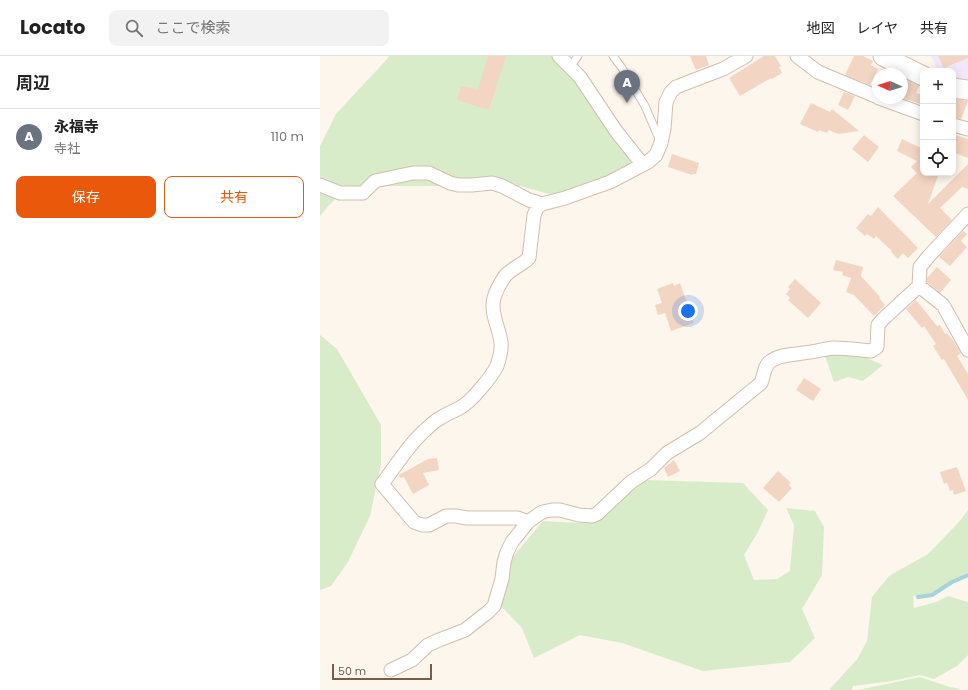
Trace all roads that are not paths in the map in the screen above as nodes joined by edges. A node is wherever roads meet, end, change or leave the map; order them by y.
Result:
1 (559, 56) edge
2 (578, 56) edge
3 (613, 56) edge
4 (746, 56) edge
5 (797, 56) edge
6 (883, 56) edge
7 (570, 67) junction
8 (920, 74) edge
9 (956, 88) edge
10 (968, 90) edge
11 (872, 95) edge
12 (896, 104) edge
13 (920, 113) edge
14 (956, 126) edge
15 (968, 129) edge
16 (661, 144) junction
17 (643, 165) junction
18 (320, 185) edge
19 (542, 204) junction
20 (968, 214) edge
21 (919, 286) junction
22 (968, 350) edge
23 (528, 522) junction
24 (391, 670) dead end

1 - 7 street
2 - 7 lane
3 - 16 lane
4 - 16 street
5 - 11 street
6 - 8 street
7 - 17 street
9 - 10 street
12 - 13 street
14 - 15 street
16 - 17 street
17 - 19 street
18 - 19 street
19 - 23 street
20 - 21 street
21 - 22 street
21 - 23 street
23 - 24 street

